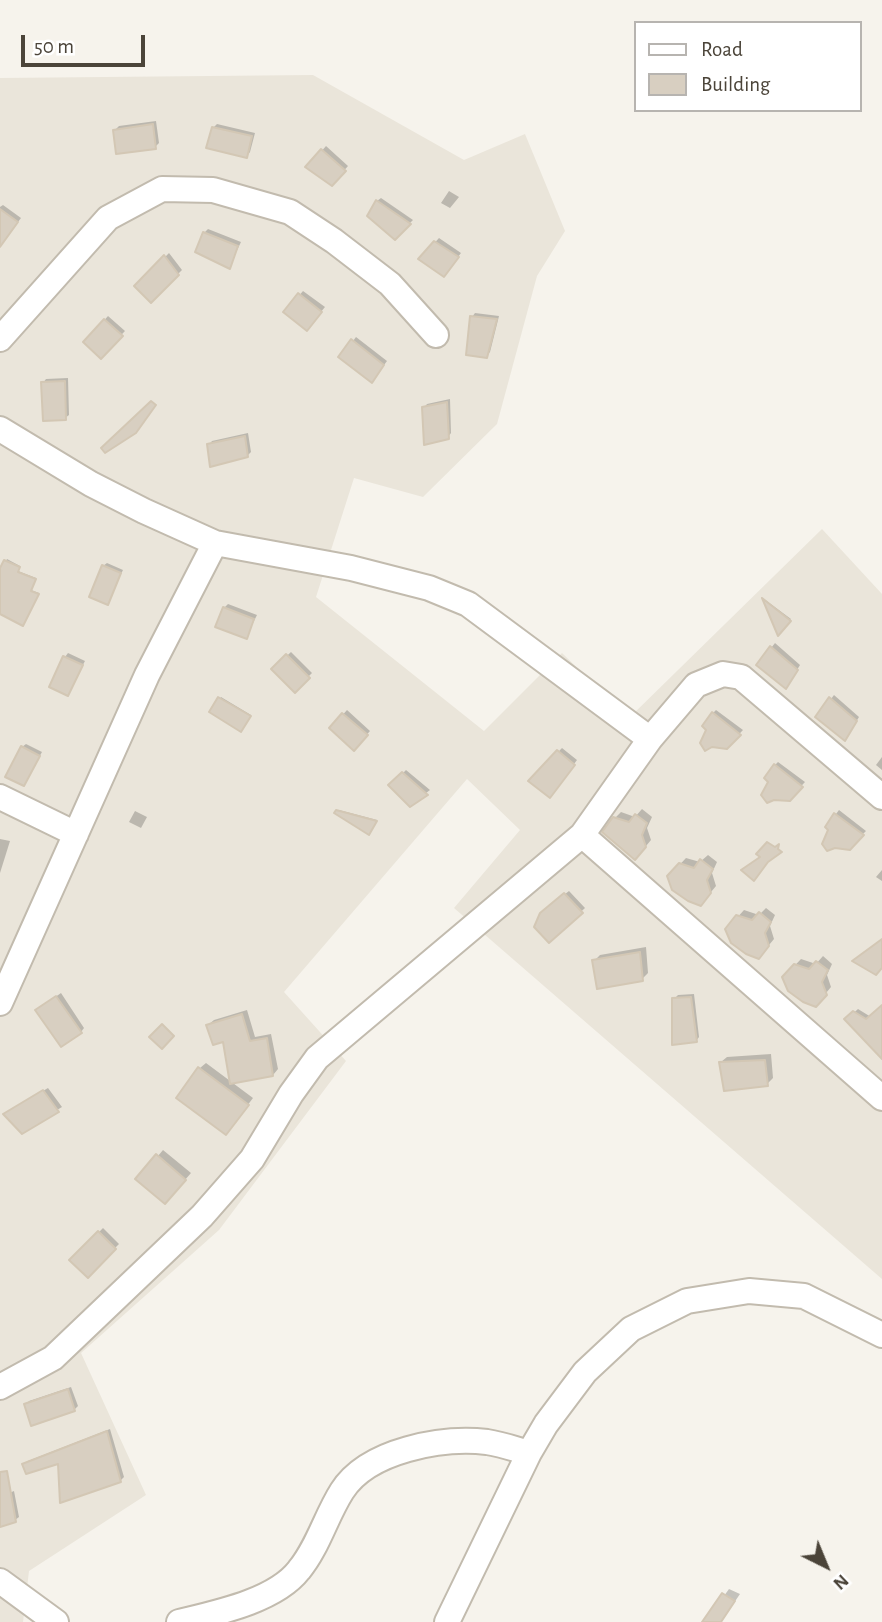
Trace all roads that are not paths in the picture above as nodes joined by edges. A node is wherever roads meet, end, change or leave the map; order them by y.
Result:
1 (436, 335) dead end
2 (0, 339) edge
3 (0, 429) edge
4 (215, 543) junction
5 (650, 739) junction
6 (0, 797) edge
7 (882, 797) edge
8 (76, 834) junction
9 (582, 835) junction
10 (0, 1003) edge
11 (882, 1098) edge
12 (882, 1335) edge
13 (0, 1387) edge
14 (529, 1453) junction
15 (0, 1581) edge
16 (57, 1622) edge
17 (179, 1622) edge
18 (447, 1622) edge

1 - 2 street
3 - 4 street
4 - 5 street
4 - 8 street
5 - 7 street
5 - 9 street
6 - 8 street
8 - 10 street
9 - 11 street
9 - 13 street
12 - 14 street
14 - 17 street
14 - 18 street
15 - 16 street

